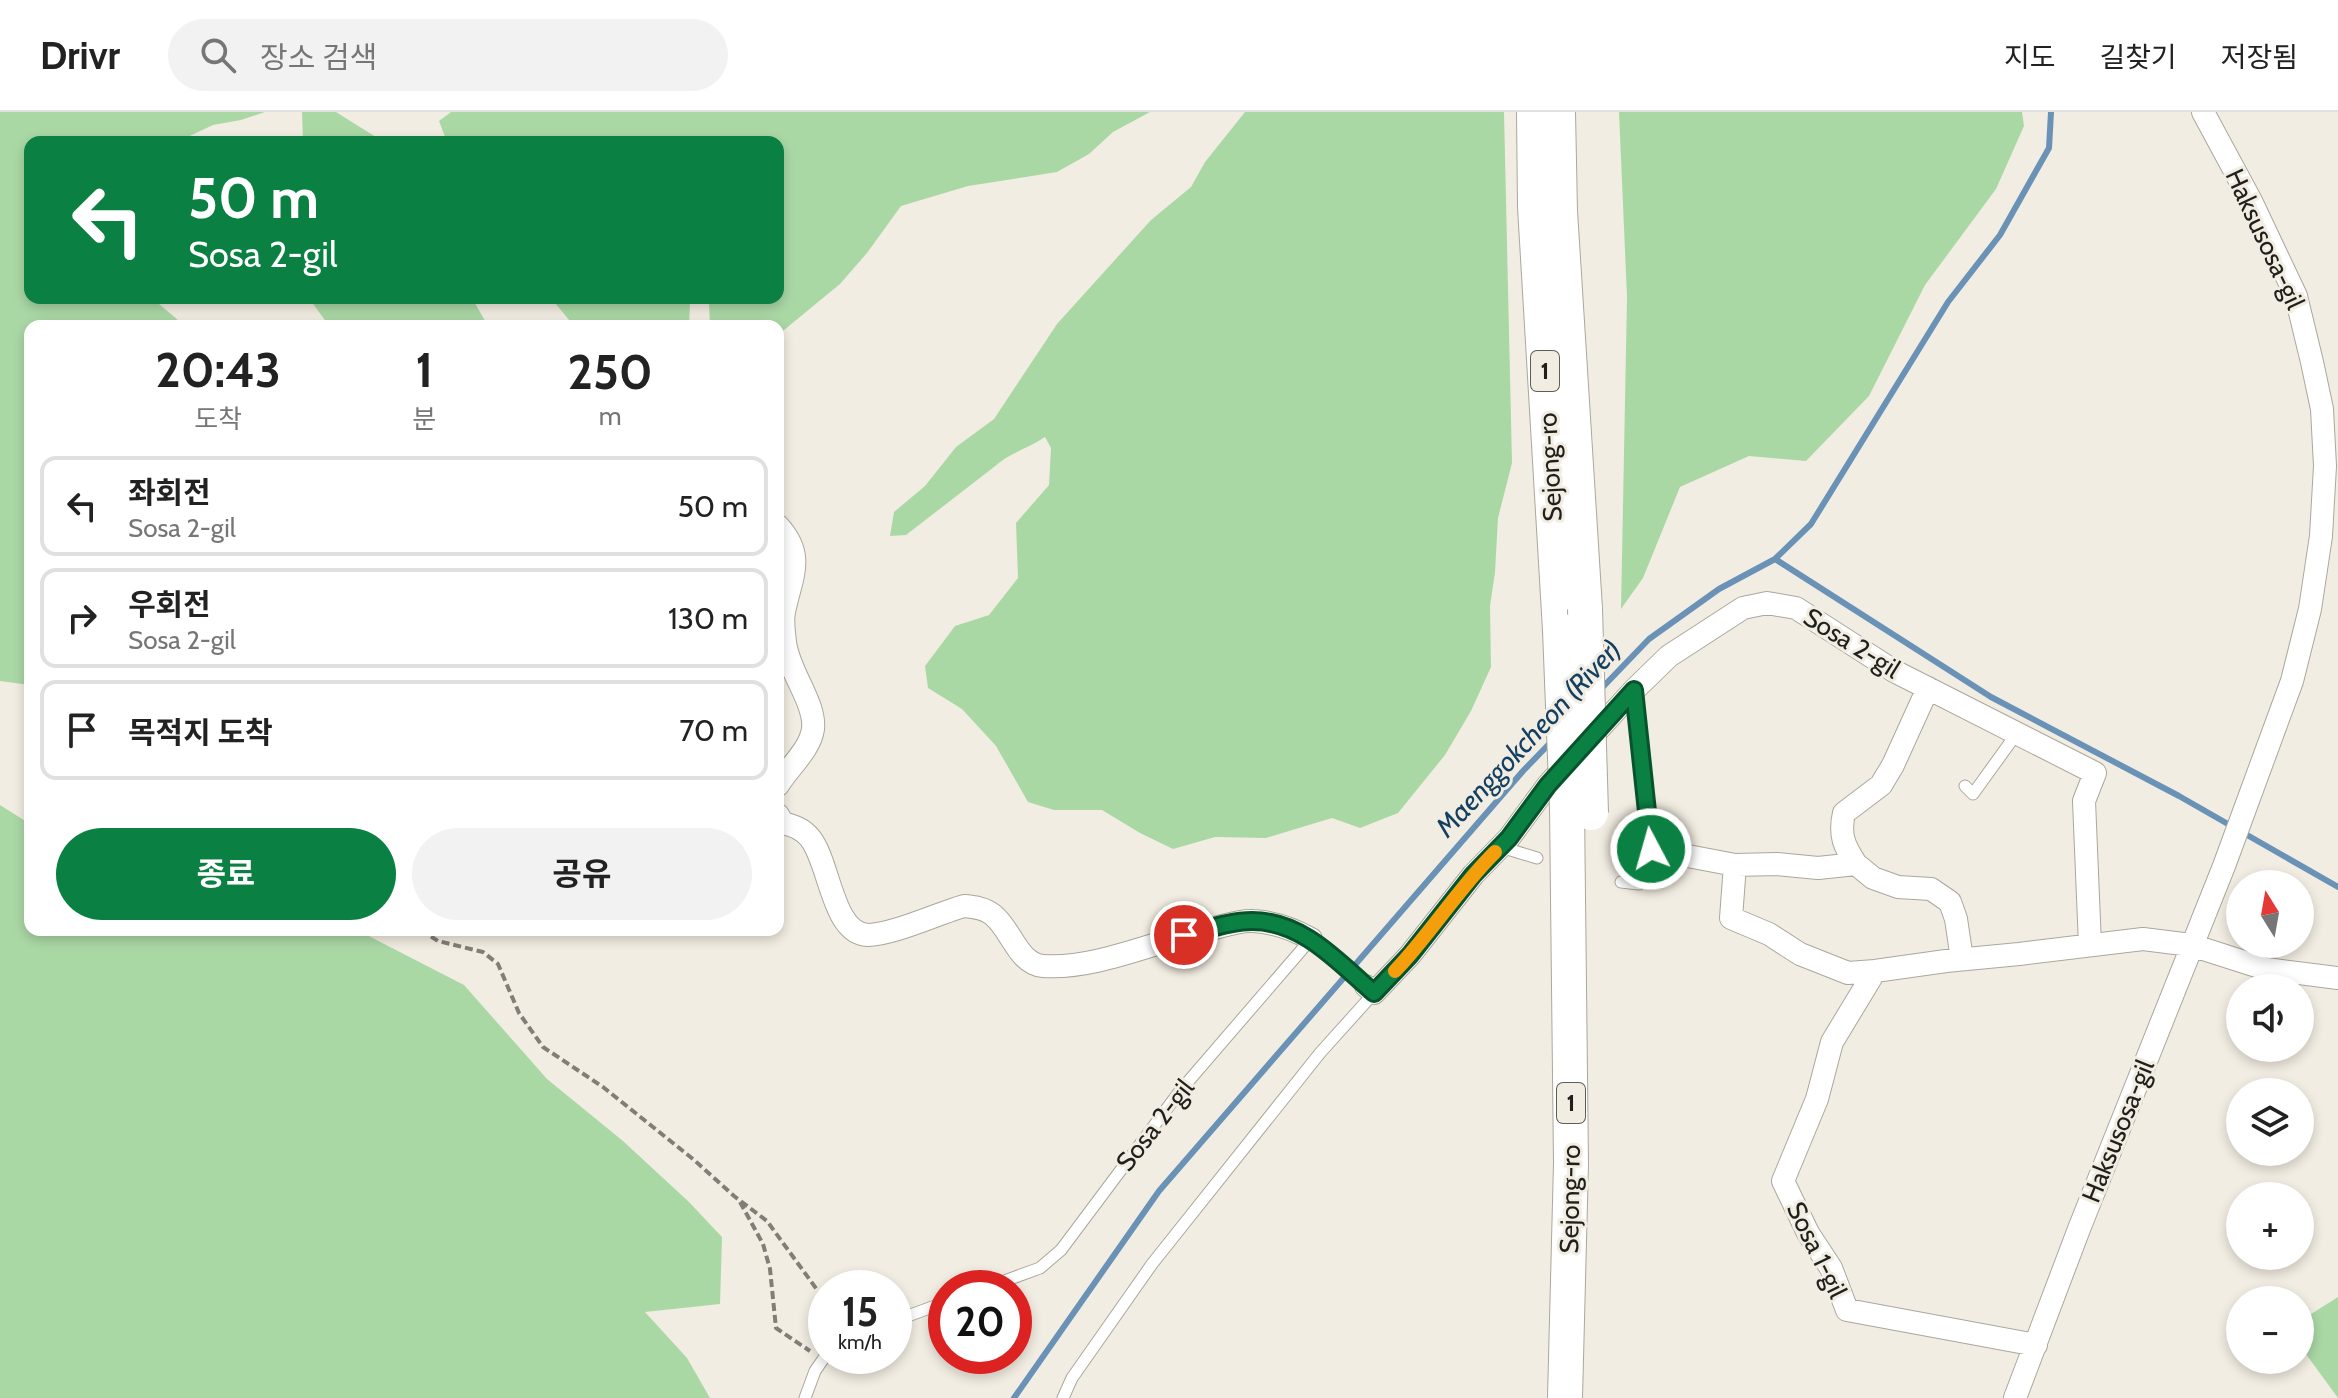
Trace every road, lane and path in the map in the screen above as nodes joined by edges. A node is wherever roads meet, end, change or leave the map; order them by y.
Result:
1 (1534, 112) edge
2 (1558, 112) edge
3 (2203, 112) edge
4 (2332, 463) edge
5 (784, 533) edge
6 (784, 612) edge
7 (1572, 620) junction
8 (784, 632) edge
9 (1928, 688) junction
10 (1634, 690) junction
11 (2017, 733) junction
12 (784, 774) edge
13 (1965, 786) dead end
14 (1579, 810) junction
15 (784, 822) edge
16 (1500, 847) junction
17 (1651, 849) junction
18 (1537, 858) dead end
19 (1856, 864) junction
20 (1735, 865) junction
21 (1621, 882) dead end
22 (430, 936) edge
23 (1314, 941) junction
24 (2090, 945) junction
25 (2191, 945) junction
26 (1962, 959) junction
27 (1875, 971) junction
28 (2334, 982) edge
29 (1370, 989) junction
30 (739, 1200) junction
31 (1032, 1271) edge
32 (808, 1277) edge
33 (2036, 1345) junction
34 (808, 1347) edge
35 (814, 1374) edge
36 (805, 1398) edge
37 (1063, 1398) edge
38 (1565, 1398) edge
39 (1589, 1398) edge
40 (2015, 1398) edge

1 - 7 main road, Sejong-ro / 1
2 - 7 main road, Sejong-ro / 1
3 - 4 street, Haksusosa-gil
4 - 25 street, Haksusosa-gil
5 - 6 street
7 - 14 main road, 1, bridge
8 - 12 street
9 - 10 street, Sosa 2-gil
9 - 11 street, Sosa 2-gil
9 - 19 street
10 - 16 street, Sosa 2-gil
10 - 17 lane
11 - 13 lane
11 - 24 street, Sosa 2-gil
14 - 38 main road, Sejong-ro / 1
14 - 39 main road, Sejong-ro / 1
15 - 23 street
16 - 18 lane
16 - 29 street, Sosa 2-gil
17 - 20 street
17 - 21 lane
19 - 20 street
19 - 26 street
20 - 27 street
22 - 30 path
23 - 29 lane
23 - 31 lane, Sosa 2-gil
24 - 25 street
24 - 26 street
25 - 28 street
25 - 33 street, Haksusosa-gil
26 - 27 street
27 - 33 street, Sosa 1-gil
29 - 37 lane
30 - 32 path
30 - 34 path
33 - 40 street, Haksusosa-gil
35 - 36 lane

